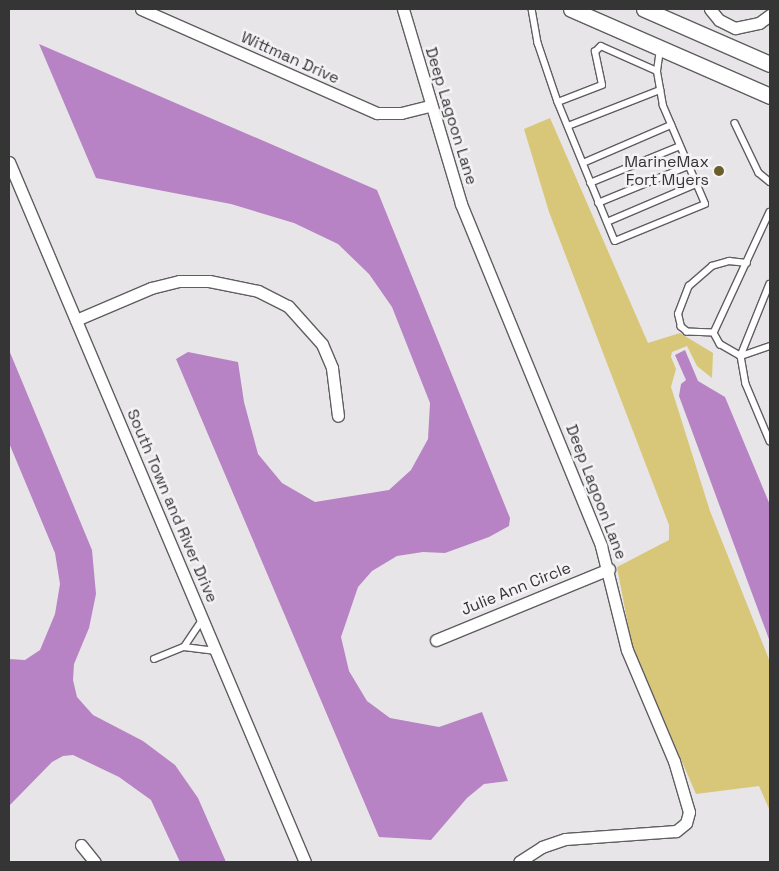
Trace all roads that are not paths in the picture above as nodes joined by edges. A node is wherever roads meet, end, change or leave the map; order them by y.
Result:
1 (141, 9) edge
2 (403, 9) edge
3 (532, 9) edge
4 (571, 9) edge
5 (644, 9) edge
6 (710, 9) edge
7 (770, 15) edge
8 (661, 48) junction
9 (770, 64) edge
10 (657, 71) junction
11 (660, 90) junction
12 (770, 96) edge
13 (558, 102) junction
14 (430, 106) junction
15 (735, 123) dead end
16 (568, 126) junction
17 (671, 126) junction
18 (680, 146) junction
19 (9, 162) edge
20 (583, 163) junction
21 (688, 166) junction
22 (770, 182) edge
23 (590, 183) junction
24 (696, 184) junction
25 (598, 202) junction
26 (770, 212) edge
27 (606, 222) junction
28 (747, 262) junction
29 (770, 284) edge
30 (76, 320) junction
31 (714, 333) junction
32 (770, 346) edge
33 (741, 356) junction
34 (338, 416) dead end
35 (770, 441) edge
36 (609, 569) junction
37 (202, 619) junction
38 (436, 640) dead end
39 (184, 647) junction
40 (216, 651) junction
41 (154, 659) dead end
42 (81, 845) dead end
43 (95, 862) edge
44 (305, 862) edge
45 (519, 862) edge

1 - 14 street, Wittman Drive
2 - 14 street, Deep Lagoon Lane
3 - 13 lane
4 - 8 main road
5 - 9 main road
6 - 7 street
8 - 10 lane
8 - 12 main road
10 - 11 lane
10 - 13 lane
11 - 16 lane
11 - 17 lane
13 - 16 lane
14 - 36 street, Deep Lagoon Lane
15 - 22 lane
16 - 20 lane
17 - 18 lane
17 - 20 lane
18 - 21 lane
18 - 23 lane
19 - 30 street, South Town and River Drive
20 - 23 lane
21 - 24 lane
21 - 25 lane
23 - 25 lane
24 - 27 lane
24 - 27 lane
25 - 27 lane
26 - 28 lane
28 - 31 lane
28 - 31 lane
29 - 33 lane
30 - 34 street
30 - 37 street, South Town and River Drive
31 - 33 lane
32 - 33 lane
33 - 35 lane
36 - 38 street, Julie Ann Circle
36 - 45 street, Deep Lagoon Lane
37 - 39 lane
37 - 40 street, South Town and River Drive
39 - 40 lane
39 - 41 lane
40 - 44 street, South Town and River Drive
42 - 43 street

